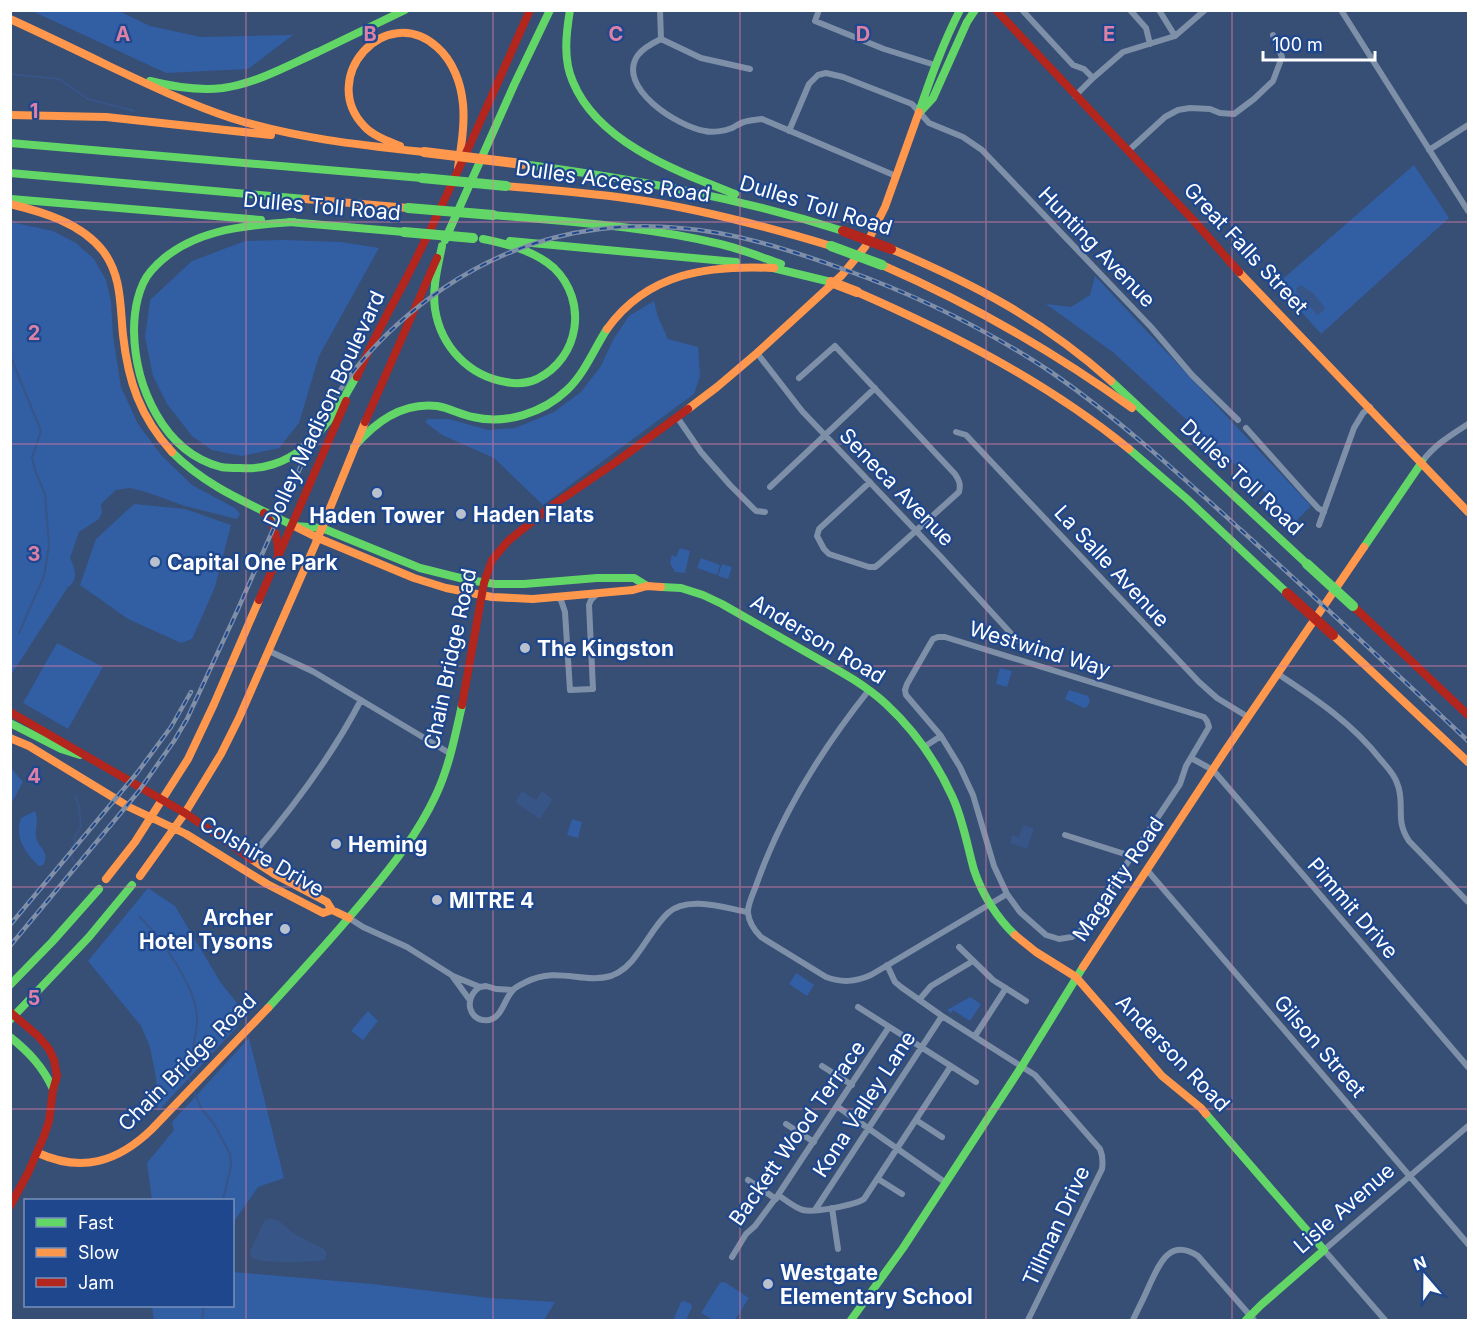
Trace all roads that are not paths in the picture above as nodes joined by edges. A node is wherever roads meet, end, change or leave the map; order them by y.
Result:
1 (405, 10) edge
2 (530, 10) edge
3 (550, 10) edge
4 (570, 10) edge
5 (660, 10) edge
6 (819, 10) edge
7 (960, 10) edge
8 (975, 10) edge
9 (996, 10) edge
10 (1130, 10) edge
11 (1159, 10) edge
12 (1205, 10) edge
13 (1341, 10) edge
14 (1023, 11) edge
15 (10, 19) edge
16 (1274, 35) dead end
17 (1175, 36) junction
18 (661, 39) junction
19 (1150, 44) junction
20 (935, 65) junction
21 (114, 68) junction
22 (750, 69) dead end
23 (1093, 78) junction
24 (1075, 96) junction
25 (919, 113) junction
26 (10, 115) edge
27 (1468, 125) edge
28 (789, 131) junction
29 (325, 141) junction
30 (10, 143) edge
31 (1429, 150) junction
32 (1128, 151) junction
33 (421, 152) junction
34 (458, 168) junction
35 (10, 173) edge
36 (896, 176) junction
37 (10, 199) edge
38 (10, 204) edge
39 (1468, 211) edge
40 (783, 212) junction
41 (294, 222) junction
42 (478, 239) junction
43 (442, 246) junction
44 (774, 268) junction
45 (804, 273) junction
46 (757, 353) junction
47 (360, 371) junction
48 (799, 378) dead end
49 (875, 388) junction
50 (1370, 407) junction
51 (677, 417) junction
52 (1238, 420) dead end
53 (1468, 424) edge
54 (1246, 428) dead end
55 (956, 432) dead end
56 (825, 435) junction
57 (354, 447) junction
58 (1186, 452) junction
59 (1422, 462) junction
60 (870, 482) junction
61 (770, 487) dead end
62 (257, 507) junction
63 (765, 512) dead end
64 (1324, 512) junction
65 (1468, 512) edge
66 (292, 525) junction
67 (1319, 525) dead end
68 (916, 530) junction
69 (320, 533) junction
70 (278, 557) junction
71 (484, 583) junction
72 (647, 586) junction
73 (598, 592) junction
74 (481, 595) junction
75 (555, 597) junction
76 (1017, 640) dead end
77 (269, 651) junction
78 (1278, 674) junction
79 (869, 690) junction
80 (361, 700) junction
81 (10, 712) edge
82 (1468, 715) edge
83 (1248, 717) junction
84 (10, 723) edge
85 (941, 736) junction
86 (10, 738) edge
87 (924, 747) junction
88 (451, 754) junction
89 (86, 756) junction
90 (1191, 758) junction
91 (1468, 762) edge
92 (1213, 770) junction
93 (162, 801) junction
94 (184, 813) junction
95 (151, 818) junction
96 (174, 828) junction
97 (1065, 835) dead end
98 (1131, 856) junction
99 (250, 858) junction
100 (1147, 870) junction
101 (140, 876) dead end
102 (106, 879) dead end
103 (132, 885) dead end
104 (99, 889) dead end
105 (1007, 894) junction
106 (1468, 902) edge
107 (990, 903) junction
108 (332, 910) junction
109 (747, 912) junction
110 (349, 918) junction
111 (959, 947) dead end
112 (973, 961) junction
113 (887, 965) junction
114 (453, 976) junction
115 (1076, 977) junction
116 (10, 985) edge
117 (480, 987) junction
118 (1006, 988) junction
119 (496, 989) junction
120 (513, 990) junction
121 (470, 999) junction
122 (919, 1000) junction
123 (1026, 1001) dead end
124 (503, 1005) junction
125 (858, 1007) dead end
126 (12, 1015) edge
127 (942, 1016) junction
128 (889, 1027) junction
129 (975, 1036) junction
130 (10, 1037) edge
131 (921, 1048) junction
132 (822, 1066) dead end
133 (951, 1066) junction
134 (1023, 1066) junction
135 (1468, 1067) edge
136 (976, 1082) dead end
137 (852, 1085) junction
138 (53, 1090) junction
139 (838, 1107) junction
140 (916, 1120) junction
141 (786, 1124) dead end
142 (1468, 1126) edge
143 (868, 1128) junction
144 (942, 1137) dead end
145 (814, 1142) junction
146 (897, 1149) junction
147 (38, 1153) junction
148 (1410, 1177) junction
149 (878, 1179) junction
150 (748, 1180) dead end
151 (945, 1183) junction
152 (902, 1194) dead end
153 (777, 1197) junction
154 (10, 1206) edge
155 (832, 1208) junction
156 (814, 1210) junction
157 (1468, 1244) edge
158 (838, 1249) dead end
159 (1324, 1250) junction
160 (732, 1257) dead end
161 (1250, 1319) edge
162 (851, 1320) edge
163 (1028, 1320) edge
164 (1133, 1320) edge
165 (1385, 1320) edge

1 - 21 main road
2 - 34 main road, Dolley Madison Boulevard
3 - 43 main road, Dolley Madison Boulevard
4 - 40 main road
5 - 18 street
6 - 20 street
7 - 20 main road, Chain Bridge Road
8 - 25 main road, Chain Bridge Road
9 - 24 main road, Great Falls Street
10 - 19 street
11 - 17 street
12 - 17 street
13 - 31 street
14 - 23 street
15 - 21 main road, Dulles Toll Road
16 - 32 street
17 - 19 street
18 - 22 street
18 - 28 street
19 - 23 street
20 - 25 main road, Chain Bridge Road
21 - 29 main road, Dulles Toll Road
23 - 24 street
24 - 32 main road, Great Falls Street
25 - 28 street, Hunting Avenue
25 - 36 main road, Chain Bridge Road
25 - 52 street, Hunting Avenue
26 - 29 main road
27 - 31 street
28 - 36 street
29 - 33 main road, Dulles Toll Road
30 - 58 main road, Dulles Access Road, bridge
31 - 39 street
32 - 50 main road, Great Falls Street
33 - 34 main road
33 - 40 main road, Dulles Toll Road, bridge
34 - 47 main road, Dolley Madison Boulevard
35 - 45 main road, Dulles Access Road, bridge
36 - 46 main road, Chain Bridge Road
37 - 41 main road, Dulles Toll Road
38 - 62 main road
40 - 58 main road, Dulles Toll Road, bridge
41 - 42 main road, Dulles Toll Road, bridge
41 - 47 main road
42 - 43 main road
42 - 44 main road, Dulles Toll Road
43 - 57 main road, Dolley Madison Boulevard
44 - 45 main road, Dulles Toll Road
44 - 57 main road
45 - 91 main road, Dulles Access Road, bridge
46 - 51 main road, Chain Bridge Road
46 - 56 street, Seneca Avenue
47 - 66 main road, Dolley Madison Boulevard
48 - 49 street
49 - 56 street
49 - 68 street
50 - 59 main road, Great Falls Street
50 - 64 street
51 - 63 street
51 - 71 main road, Chain Bridge Road
53 - 59 street
54 - 64 street
55 - 83 street, La Salle Avenue
56 - 60 street, Seneca Avenue
56 - 61 street
57 - 69 main road, Dolley Madison Boulevard
58 - 82 main road, Dulles Toll Road, bridge
59 - 65 main road, Great Falls Street
59 - 78 main road, Magarity Road
60 - 68 street, Seneca Avenue
60 - 68 street
62 - 66 main road
62 - 70 main road
64 - 67 street
66 - 69 main road
66 - 70 main road, Dolley Madison Boulevard
68 - 76 street, Seneca Avenue
69 - 71 main road, Anderson Road
69 - 74 main road, Anderson Road
69 - 77 main road, Dolley Madison Boulevard
70 - 93 main road, Dolley Madison Boulevard
71 - 72 main road, Anderson Road
71 - 74 main road, Chain Bridge Road
72 - 73 main road, Anderson Road
72 - 79 main road, Anderson Road
73 - 75 main road, Anderson Road
73 - 75 street
74 - 75 main road, Anderson Road
74 - 88 main road, Chain Bridge Road
77 - 80 street
77 - 94 main road, Dolley Madison Boulevard
78 - 83 main road, Magarity Road
78 - 106 street
79 - 87 main road, Anderson Road
79 - 109 street
80 - 88 street
80 - 99 street
81 - 89 main road
83 - 92 main road, Magarity Road
84 - 89 main road
85 - 87 street
85 - 90 street, Westwind Way
85 - 105 street, Westwind Way
86 - 95 main road, Colshire Drive
87 - 107 main road, Anderson Road
88 - 110 main road, Chain Bridge Road
89 - 93 main road, Colshire Drive
90 - 92 street
90 - 98 street, Westwind Way
92 - 100 main road, Magarity Road
92 - 135 street, Pimmit Drive
93 - 94 main road, Colshire Drive
93 - 95 main road, Dolley Madison Boulevard
94 - 96 main road, Dolley Madison Boulevard
94 - 99 main road, Colshire Drive
95 - 96 main road, Colshire Drive
95 - 102 main road, Dolley Madison Boulevard
96 - 101 main road, Dolley Madison Boulevard
96 - 108 main road, Colshire Drive
97 - 98 street
98 - 105 street, Westwind Way
99 - 108 main road, Colshire Drive
100 - 115 main road, Magarity Road
100 - 148 street, Gilson Street
103 - 126 main road
104 - 116 main road
105 - 107 street
107 - 113 street
107 - 115 main road, Anderson Road
108 - 110 main road, Colshire Drive
109 - 113 street
109 - 120 street, Colshire Drive
110 - 114 street, Colshire Drive
110 - 147 main road, Chain Bridge Road
111 - 112 street
112 - 118 street
112 - 122 street
113 - 122 street, Tillman Drive
114 - 117 street, Colshire Drive
114 - 121 street, Colshire Drive
115 - 134 main road, Magarity Road
115 - 159 main road, Anderson Road
117 - 119 street, Colshire Drive
117 - 121 street
118 - 123 street
118 - 129 street
119 - 120 street, Colshire Drive
119 - 124 street
120 - 124 street, Colshire Drive
121 - 124 street, Colshire Drive
122 - 127 street, Tillman Drive
125 - 128 street
126 - 138 main road
127 - 129 street, Tillman Drive
127 - 131 street, Kona Valley Lane
128 - 131 street
128 - 137 street, Backett Wood Terrace
129 - 134 street, Tillman Drive
130 - 138 main road
131 - 133 street
131 - 143 street, Kona Valley Lane
132 - 137 street
133 - 136 street
133 - 140 street
134 - 151 main road, Magarity Road
134 - 163 street, Tillman Drive
137 - 139 street, Backett Wood Terrace
138 - 147 main road
139 - 143 street
139 - 145 street, Backett Wood Terrace
140 - 144 street
140 - 146 street
141 - 145 street
142 - 148 street, Lisle Avenue
143 - 146 street
143 - 156 street, Kona Valley Lane
145 - 153 street, Backett Wood Terrace
146 - 149 street
146 - 151 street
147 - 154 main road
148 - 157 street, Gilson Street
148 - 159 street, Lisle Avenue
149 - 152 street
149 - 155 street
150 - 153 street
151 - 162 main road, Magarity Road
153 - 156 street
153 - 160 street, Backett Wood Terrace
155 - 156 street
155 - 158 street
159 - 161 main road, Lisle Avenue
159 - 165 street, Anderson Road
161 - 164 street

